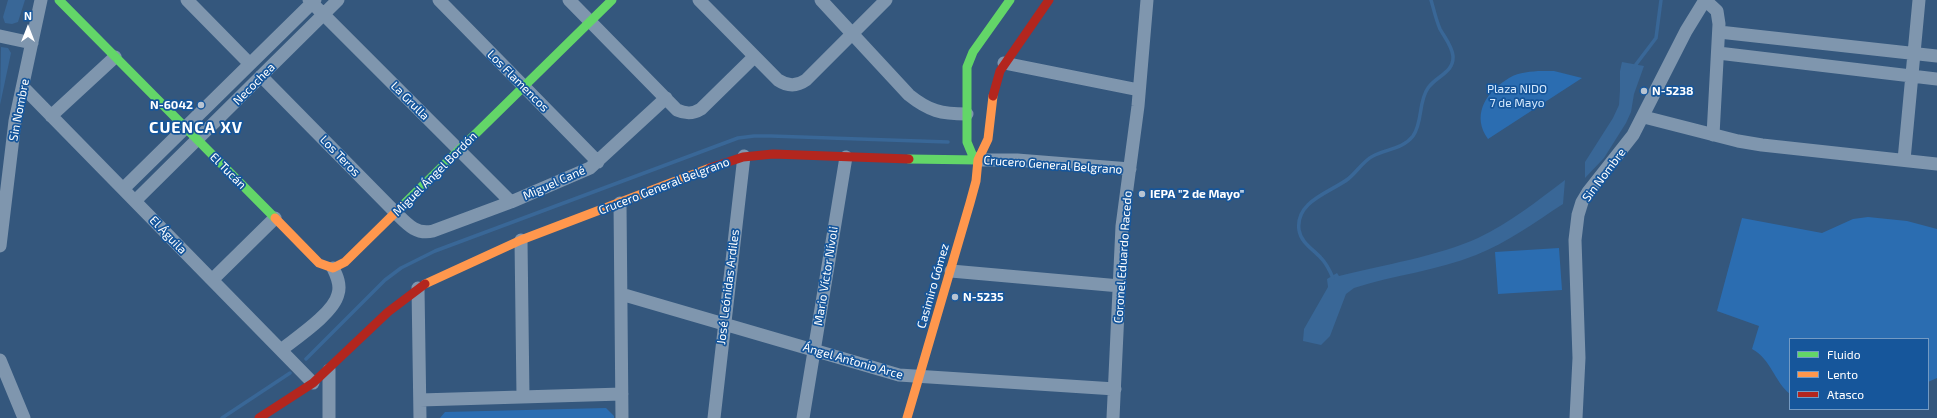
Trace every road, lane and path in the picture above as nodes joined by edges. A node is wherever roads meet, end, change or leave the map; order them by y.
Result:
1 (59, 0) edge
2 (187, 0) edge
3 (338, 0) edge
4 (439, 0) edge
5 (569, 0) edge
6 (612, 0) edge
7 (699, 0) edge
8 (821, 0) edge
9 (886, 0) edge
10 (1010, 0) edge
11 (1048, 0) edge
12 (1147, 0) edge
13 (1705, 0) edge
14 (1919, 0) edge
15 (312, 1) edge
16 (43, 3) edge
17 (324, 14) junction
18 (590, 21) junction
19 (853, 32) junction
20 (1719, 32) junction
21 (0, 36) edge
22 (32, 43) junction
23 (1718, 53) junction
24 (1914, 54) junction
25 (115, 56) junction
26 (754, 56) junction
27 (1937, 56) edge
28 (1004, 63) junction
29 (250, 64) junction
30 (261, 76) junction
31 (1912, 76) junction
32 (1937, 79) edge
33 (23, 87) junction
34 (524, 87) junction
35 (1139, 90) junction
36 (666, 98) junction
37 (967, 114) junction
38 (52, 116) junction
39 (1644, 117) junction
40 (186, 128) junction
41 (1713, 135) junction
42 (197, 139) junction
43 (459, 150) junction
44 (744, 156) junction
45 (846, 157) junction
46 (978, 160) junction
47 (1904, 160) junction
48 (598, 162) junction
49 (1937, 164) edge
50 (1130, 169) junction
51 (123, 189) junction
52 (135, 201) junction
53 (511, 202) junction
54 (620, 203) junction
55 (396, 213) junction
56 (275, 218) junction
57 (422, 233) joint
58 (521, 240) junction
59 (0, 246) edge
60 (332, 268) junction
61 (950, 271) junction
62 (212, 280) junction
63 (1120, 286) junction
64 (418, 288) junction
65 (621, 294) junction
66 (724, 322) junction
67 (281, 350) junction
68 (814, 350) junction
69 (0, 360) edge
70 (328, 370) junction
71 (919, 378) junction
72 (313, 383) junction
73 (1115, 389) junction
74 (622, 394) junction
75 (523, 397) junction
76 (420, 400) junction
77 (24, 418) edge
78 (259, 418) edge
79 (330, 418) edge
80 (420, 418) edge
81 (622, 418) edge
82 (714, 418) edge
83 (803, 418) edge
84 (907, 418) edge
85 (1114, 418) edge
86 (1576, 418) edge

1 - 25 street, El Tucán
2 - 29 street
3 - 17 street, Necochea
4 - 34 street, Los Flamencos
5 - 18 street
6 - 18 street, Miguel Ángel Bordón
7 - 26 street
8 - 19 street
9 - 19 street
10 - 37 street
11 - 28 street, Casimiro Gómez
12 - 35 street, Coronel Eduardo Racedo
13 - 20 street
13 - 39 street, Sin Nombre
14 - 24 street
15 - 17 street, La Grulla
15 - 29 street, Necochea
16 - 22 street, Sin Nombre
17 - 30 street, Necochea
17 - 43 street, La Grulla
18 - 34 street, Miguel Ángel Bordón
18 - 36 street
19 - 26 street
19 - 37 street
20 - 23 street
20 - 24 street
21 - 22 street
22 - 33 street, Sin Nombre
23 - 31 street
23 - 41 street
24 - 27 street
24 - 31 street
25 - 38 street
25 - 40 street, El Tucán
26 - 36 street
28 - 35 street
28 - 46 street, Casimiro Gómez
29 - 40 street, Necochea
30 - 42 street, Necochea
30 - 55 street, Los Teros
31 - 32 street
31 - 47 street
33 - 38 street, El Águila
33 - 59 street, Sin Nombre
34 - 43 street, Miguel Ángel Bordón
34 - 48 street, Los Flamencos
35 - 50 street, Coronel Eduardo Racedo
36 - 48 street, Miguel Cané
37 - 46 street
38 - 51 street, El Águila
39 - 41 street
39 - 86 street, Sin Nombre
40 - 42 street, El Tucán
40 - 51 street, Necochea
41 - 47 street
42 - 52 street, Necochea
42 - 56 street, El Tucán
43 - 53 street, La Grulla
43 - 55 street, Miguel Ángel Bordón
44 - 45 street, Crucero General Belgrano
44 - 54 street, Crucero General Belgrano
44 - 66 street, José Leónidas Ardiles
45 - 46 street, Crucero General Belgrano
45 - 68 street, Mario Víctor Nívoli
46 - 50 street, Crucero General Belgrano
46 - 61 street, Casimiro Gómez
47 - 49 street
48 - 53 street, Miguel Cané
50 - 63 street, Coronel Eduardo Racedo
51 - 52 street, El Águila
52 - 62 street, El Águila
53 - 57 street, Miguel Cané
54 - 58 street, Crucero General Belgrano
54 - 65 street
55 - 57 street, Los Teros
55 - 60 street, Miguel Ángel Bordón
56 - 60 street, El Tucán
56 - 62 street
58 - 64 street, Crucero General Belgrano
58 - 75 street
60 - 67 street
61 - 63 street
61 - 71 street, Casimiro Gómez
62 - 67 street, El Águila
63 - 73 street, Coronel Eduardo Racedo
64 - 70 street, Crucero General Belgrano
64 - 76 street
65 - 66 street, Ángel Antonio Arce
65 - 74 street
66 - 68 street, Ángel Antonio Arce
66 - 82 street, José Leónidas Ardiles
67 - 72 street, El Águila
68 - 71 street, Ángel Antonio Arce
68 - 83 street, Mario Víctor Nívoli
69 - 77 street
70 - 72 street, Crucero General Belgrano
70 - 79 street
71 - 73 street, Ángel Antonio Arce
71 - 84 street, Casimiro Gómez
72 - 78 street, Crucero General Belgrano
73 - 85 street, Coronel Eduardo Racedo
74 - 75 street
74 - 81 street
75 - 76 street
76 - 80 street

